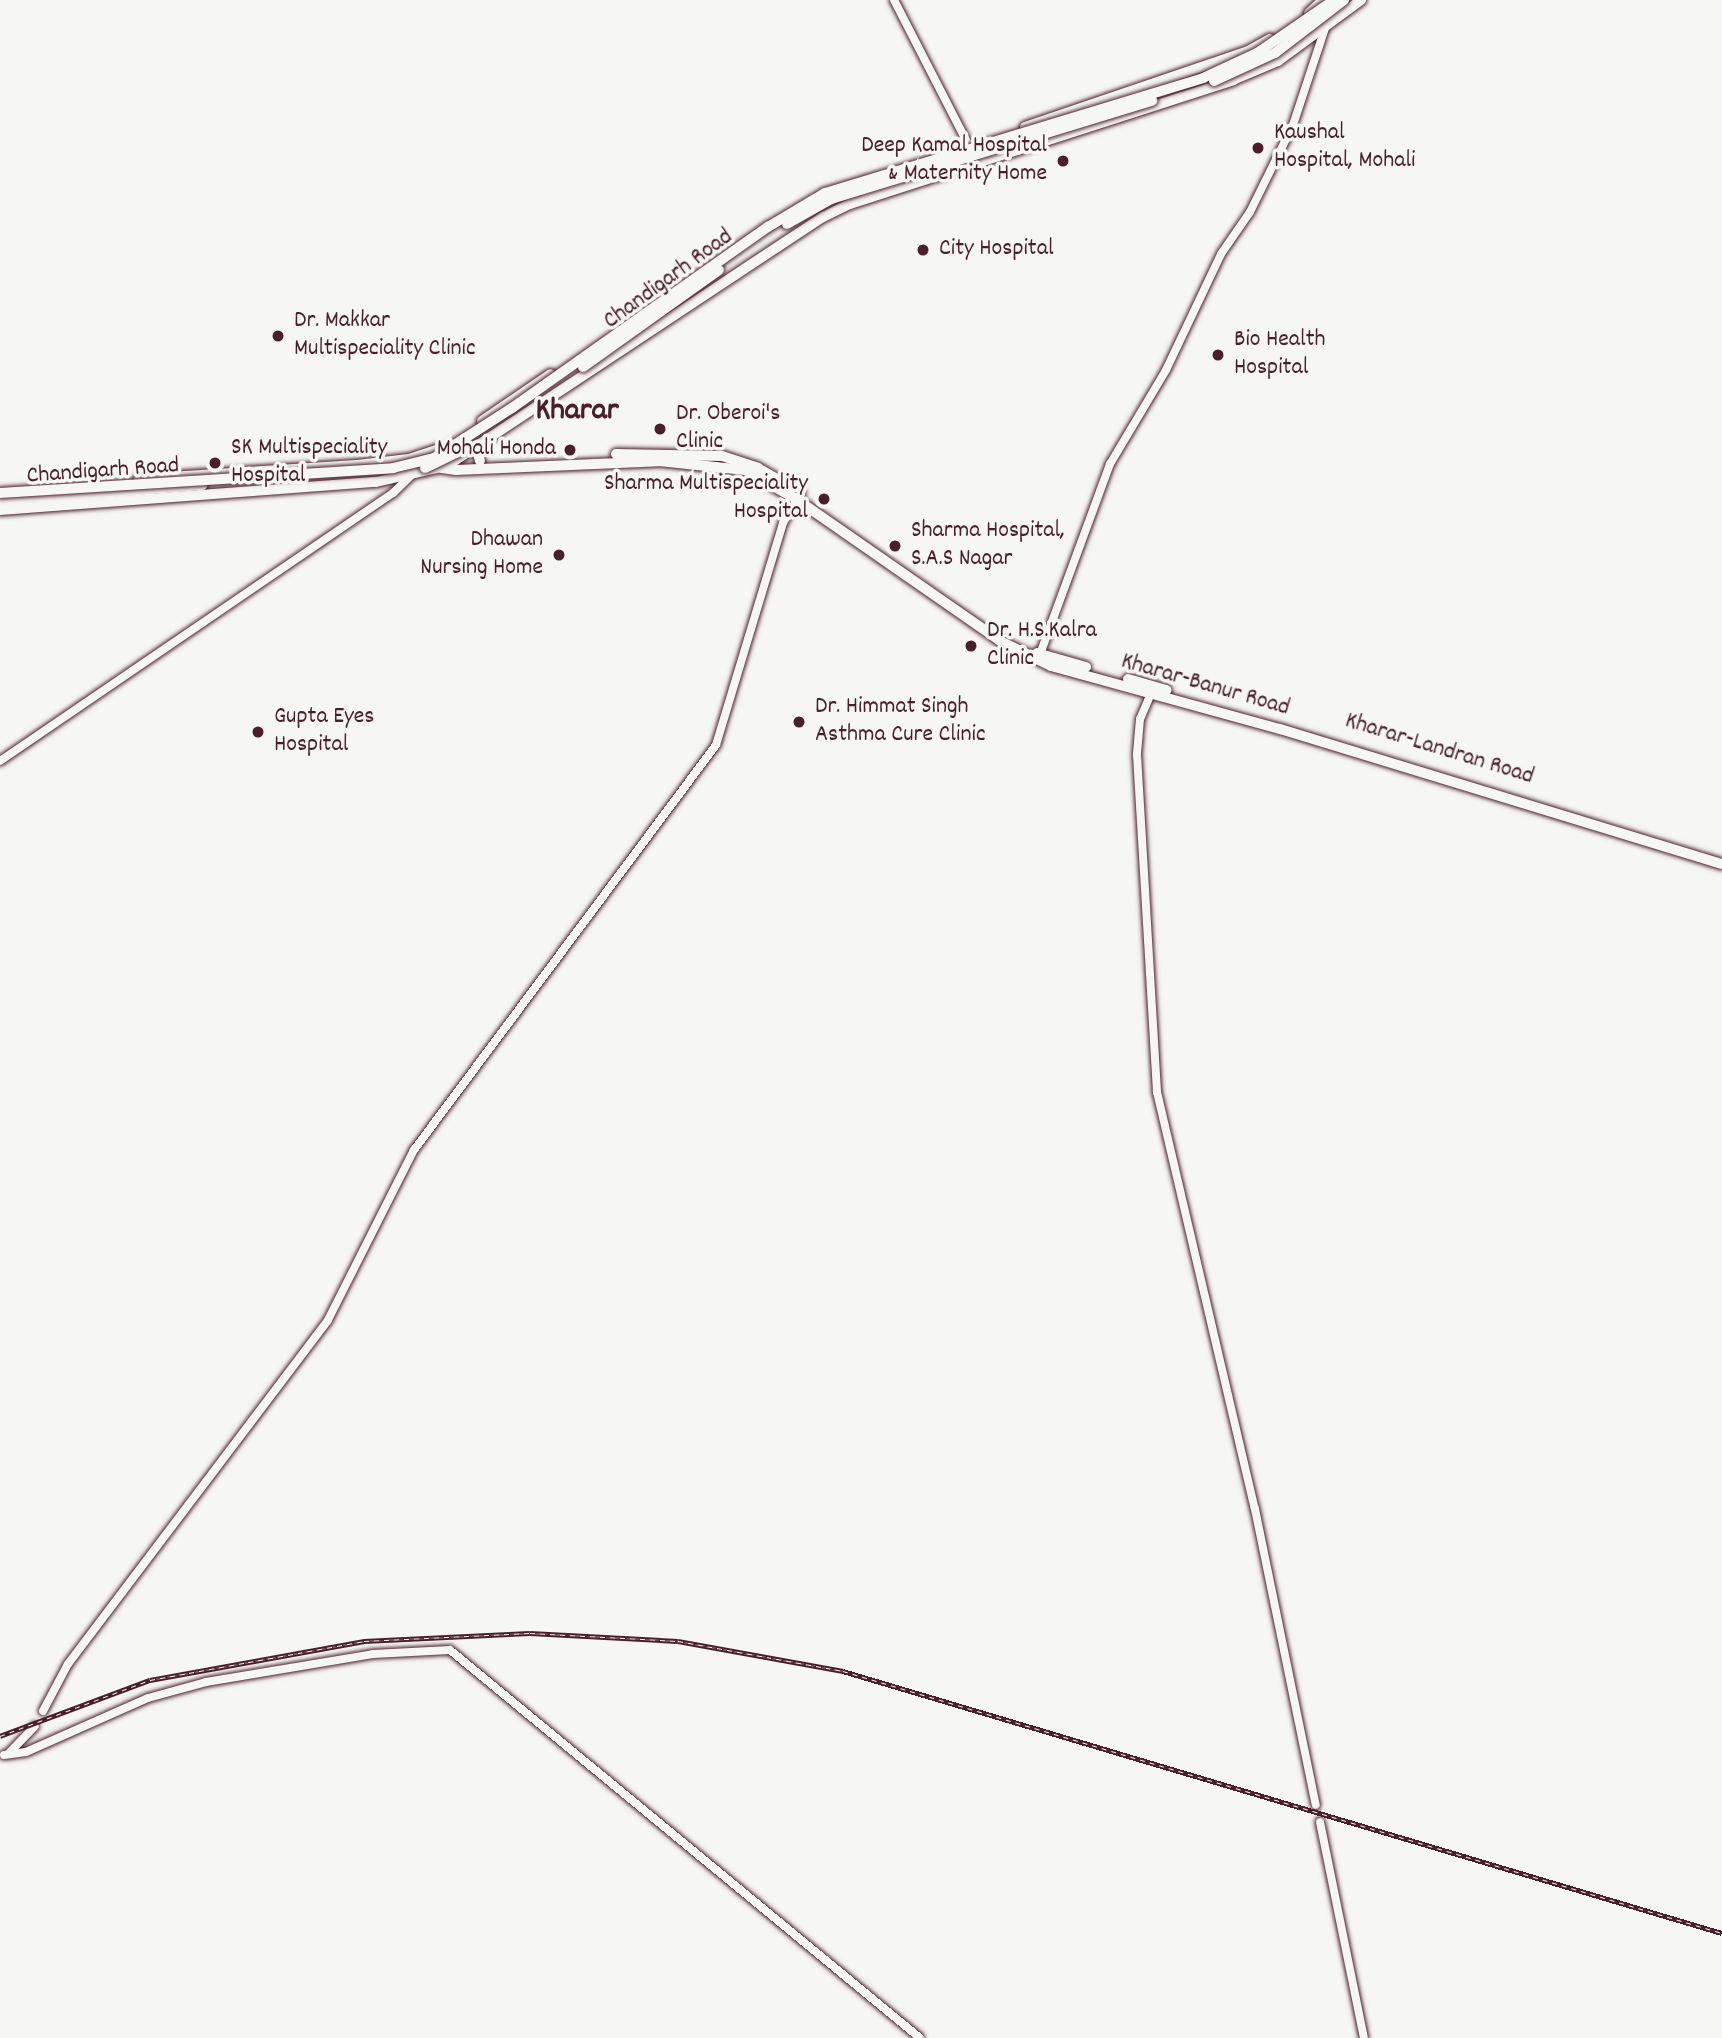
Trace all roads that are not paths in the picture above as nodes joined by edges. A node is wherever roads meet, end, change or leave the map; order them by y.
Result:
1 (894, 0) edge
2 (1324, 0) edge
3 (1334, 0) edge
4 (1344, 0) edge
5 (1361, 0) edge
6 (1328, 26) junction
7 (971, 144) junction
8 (972, 166) junction
9 (656, 300) junction
10 (670, 321) junction
11 (441, 448) junction
12 (478, 456) junction
13 (415, 457) junction
14 (447, 466) junction
15 (415, 476) junction
16 (0, 490) edge
17 (798, 496) junction
18 (0, 501) edge
19 (0, 510) edge
20 (1039, 657) junction
21 (1150, 688) junction
22 (0, 761) edge
23 (1722, 858) edge
24 (1722, 864) edge
25 (43, 1711) dead end
26 (35, 1726) dead end
27 (2, 1756) edge
28 (1316, 1805) tunnel mouth
29 (1320, 1822) tunnel mouth
30 (920, 2038) edge
31 (1364, 2038) edge

1 - 7 street
2 - 6 street
2 - 7 main road
3 - 16 highway, bridge
4 - 18 highway, Chandigarh Road, bridge
5 - 6 main road
6 - 8 main road
6 - 20 street
7 - 8 street
7 - 9 main road
8 - 10 main road
9 - 10 main road
9 - 11 main road
10 - 12 main road
11 - 13 highway
11 - 14 highway
12 - 14 highway
12 - 17 highway
13 - 15 street
13 - 16 highway
14 - 15 highway
14 - 17 highway
15 - 19 highway
15 - 22 street
17 - 20 highway
17 - 25 street
20 - 21 highway
21 - 23 highway, Kharar-Landran Road
21 - 24 highway, Kharar-Banur Road
21 - 28 street
26 - 27 street
27 - 30 street
29 - 31 street

